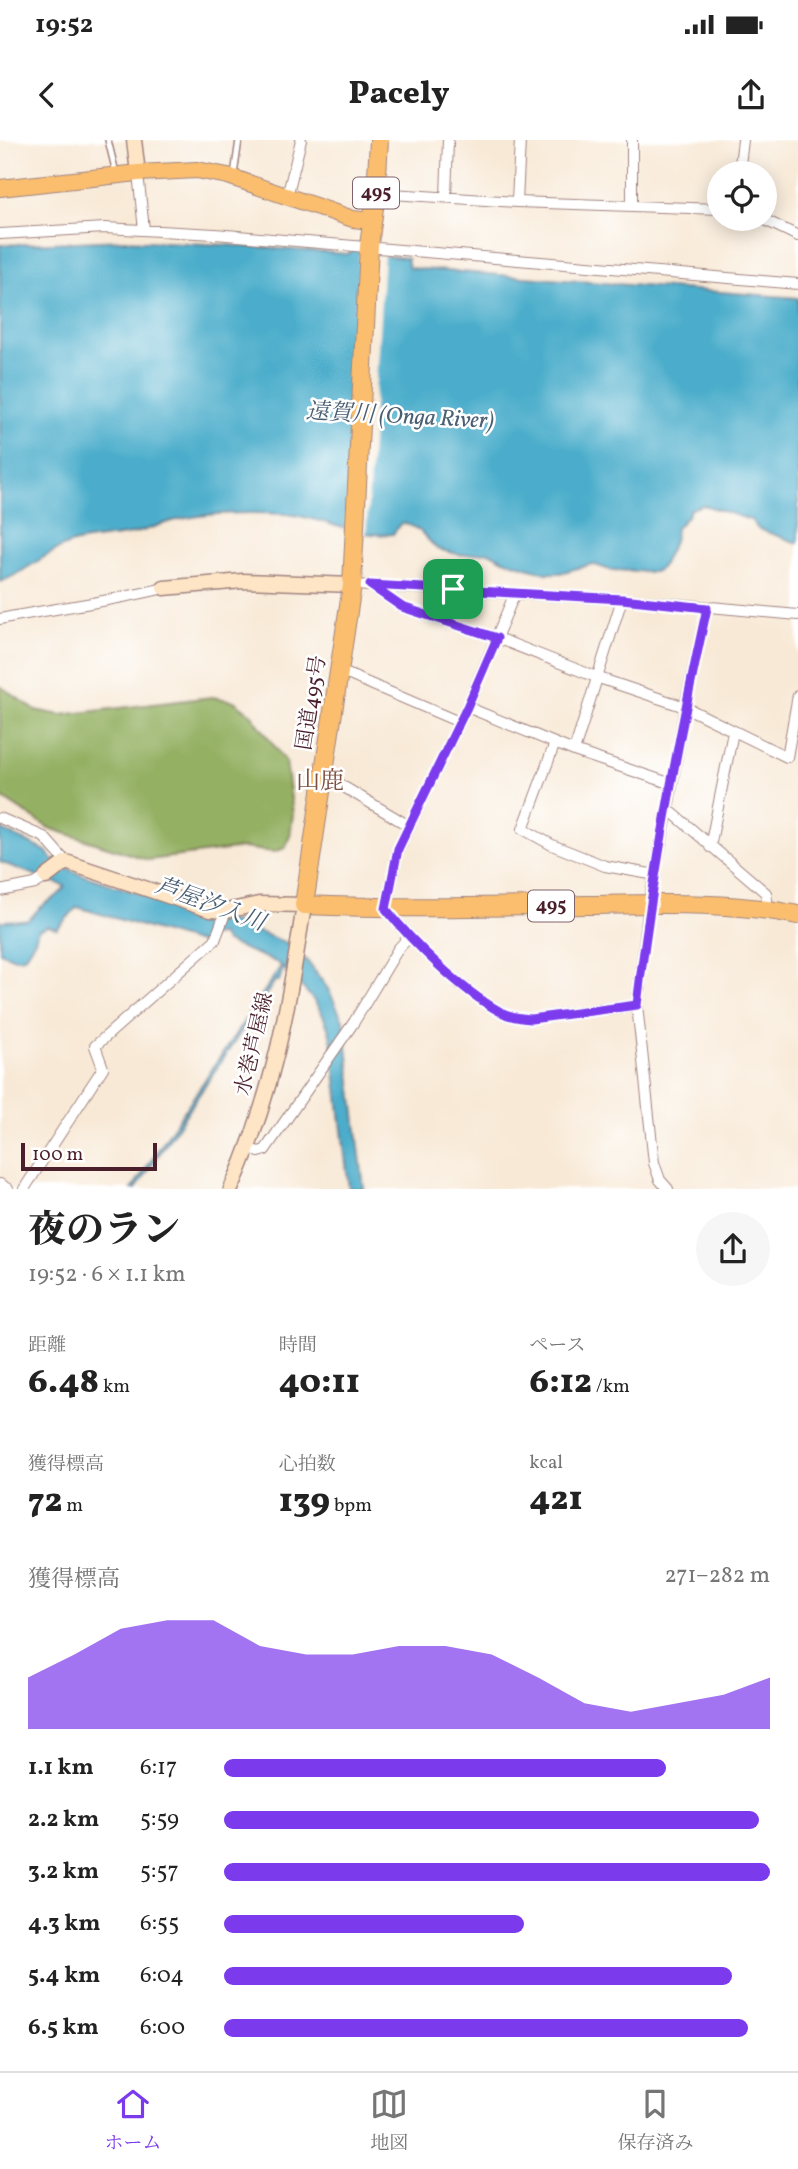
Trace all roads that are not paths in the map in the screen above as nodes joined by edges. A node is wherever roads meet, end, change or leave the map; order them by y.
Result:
1 (108, 140) edge
2 (134, 140) edge
3 (239, 140) edge
4 (301, 140) edge
5 (379, 140) edge
6 (448, 140) edge
7 (520, 140) edge
8 (632, 140) edge
9 (743, 140) edge
10 (740, 161) edge
11 (138, 173) junction
12 (117, 176) junction
13 (233, 178) junction
14 (0, 188) edge
15 (376, 193) junction
16 (287, 197) junction
17 (446, 197) junction
18 (517, 202) junction
19 (632, 205) junction
20 (707, 208) edge
21 (371, 221) junction
22 (777, 226) edge
23 (144, 230) junction
24 (0, 234) edge
25 (798, 236) edge
26 (369, 246) junction
27 (798, 284) edge
28 (361, 585) junction
29 (164, 589) joint
30 (515, 593) junction
31 (622, 599) junction
32 (707, 608) junction
33 (798, 615) edge
34 (0, 620) edge
35 (497, 638) junction
36 (340, 671) junction
37 (596, 677) junction
38 (798, 695) edge
39 (467, 707) junction
40 (685, 707) junction
41 (459, 722) junction
42 (733, 732) junction
43 (555, 743) junction
44 (575, 751) junction
45 (324, 775) junction
46 (672, 784) junction
47 (668, 808) junction
48 (0, 818) edge
49 (409, 826) junction
50 (710, 847) junction
51 (64, 863) junction
52 (656, 876) junction
53 (46, 877) joint
54 (0, 891) edge
55 (649, 904) junction
56 (304, 905) junction
57 (386, 909) junction
58 (768, 909) junction
59 (225, 912) junction
60 (798, 915) edge
61 (410, 936) junction
62 (637, 1005) junction
63 (249, 1149) junction
64 (0, 1184) edge
65 (8, 1189) edge
66 (24, 1189) edge
67 (231, 1189) edge
68 (668, 1189) edge

1 - 12 lane
2 - 11 street
3 - 13 lane
4 - 16 street
5 - 15 highway, 国道495号 / 495
6 - 17 street
7 - 18 street
8 - 19 street
9 - 10 street
11 - 12 main road
11 - 13 main road
11 - 23 street
12 - 14 main road
13 - 16 main road
15 - 17 street
15 - 21 highway, 国道495号 / 495
16 - 21 main road
17 - 18 street
18 - 19 street
19 - 20 street
21 - 26 highway, 国道495号 / 495
22 - 25 street
23 - 24 street
23 - 26 street
26 - 27 street
26 - 28 highway, 国道495号 / 495
28 - 29 street
28 - 30 street
28 - 35 street
28 - 36 highway, 国道495号 / 495
29 - 34 street
30 - 31 street
30 - 35 street
31 - 32 street
31 - 37 street
32 - 33 street
32 - 40 street
35 - 37 street
35 - 39 street
36 - 41 street
36 - 45 highway, 国道495号 / 495
37 - 40 street
37 - 44 street
38 - 42 street
39 - 41 street
39 - 43 street
40 - 42 street
40 - 46 street
41 - 49 street
42 - 50 street
43 - 44 street
43 - 52 street
44 - 46 street
45 - 49 street
45 - 56 highway, 国道495号 / 495
46 - 47 street
47 - 50 street
47 - 52 street
48 - 51 street
49 - 57 street
50 - 58 street
51 - 53 street
51 - 59 street
52 - 55 street
53 - 54 street
55 - 57 highway, 495
55 - 58 highway, 495
55 - 62 street
56 - 57 highway, 495
56 - 59 street
56 - 63 street, 水巻芦屋線
57 - 61 street
58 - 60 highway, 495
59 - 66 street
61 - 62 street
61 - 63 street
62 - 68 street
63 - 67 street, 水巻芦屋線
64 - 65 street

